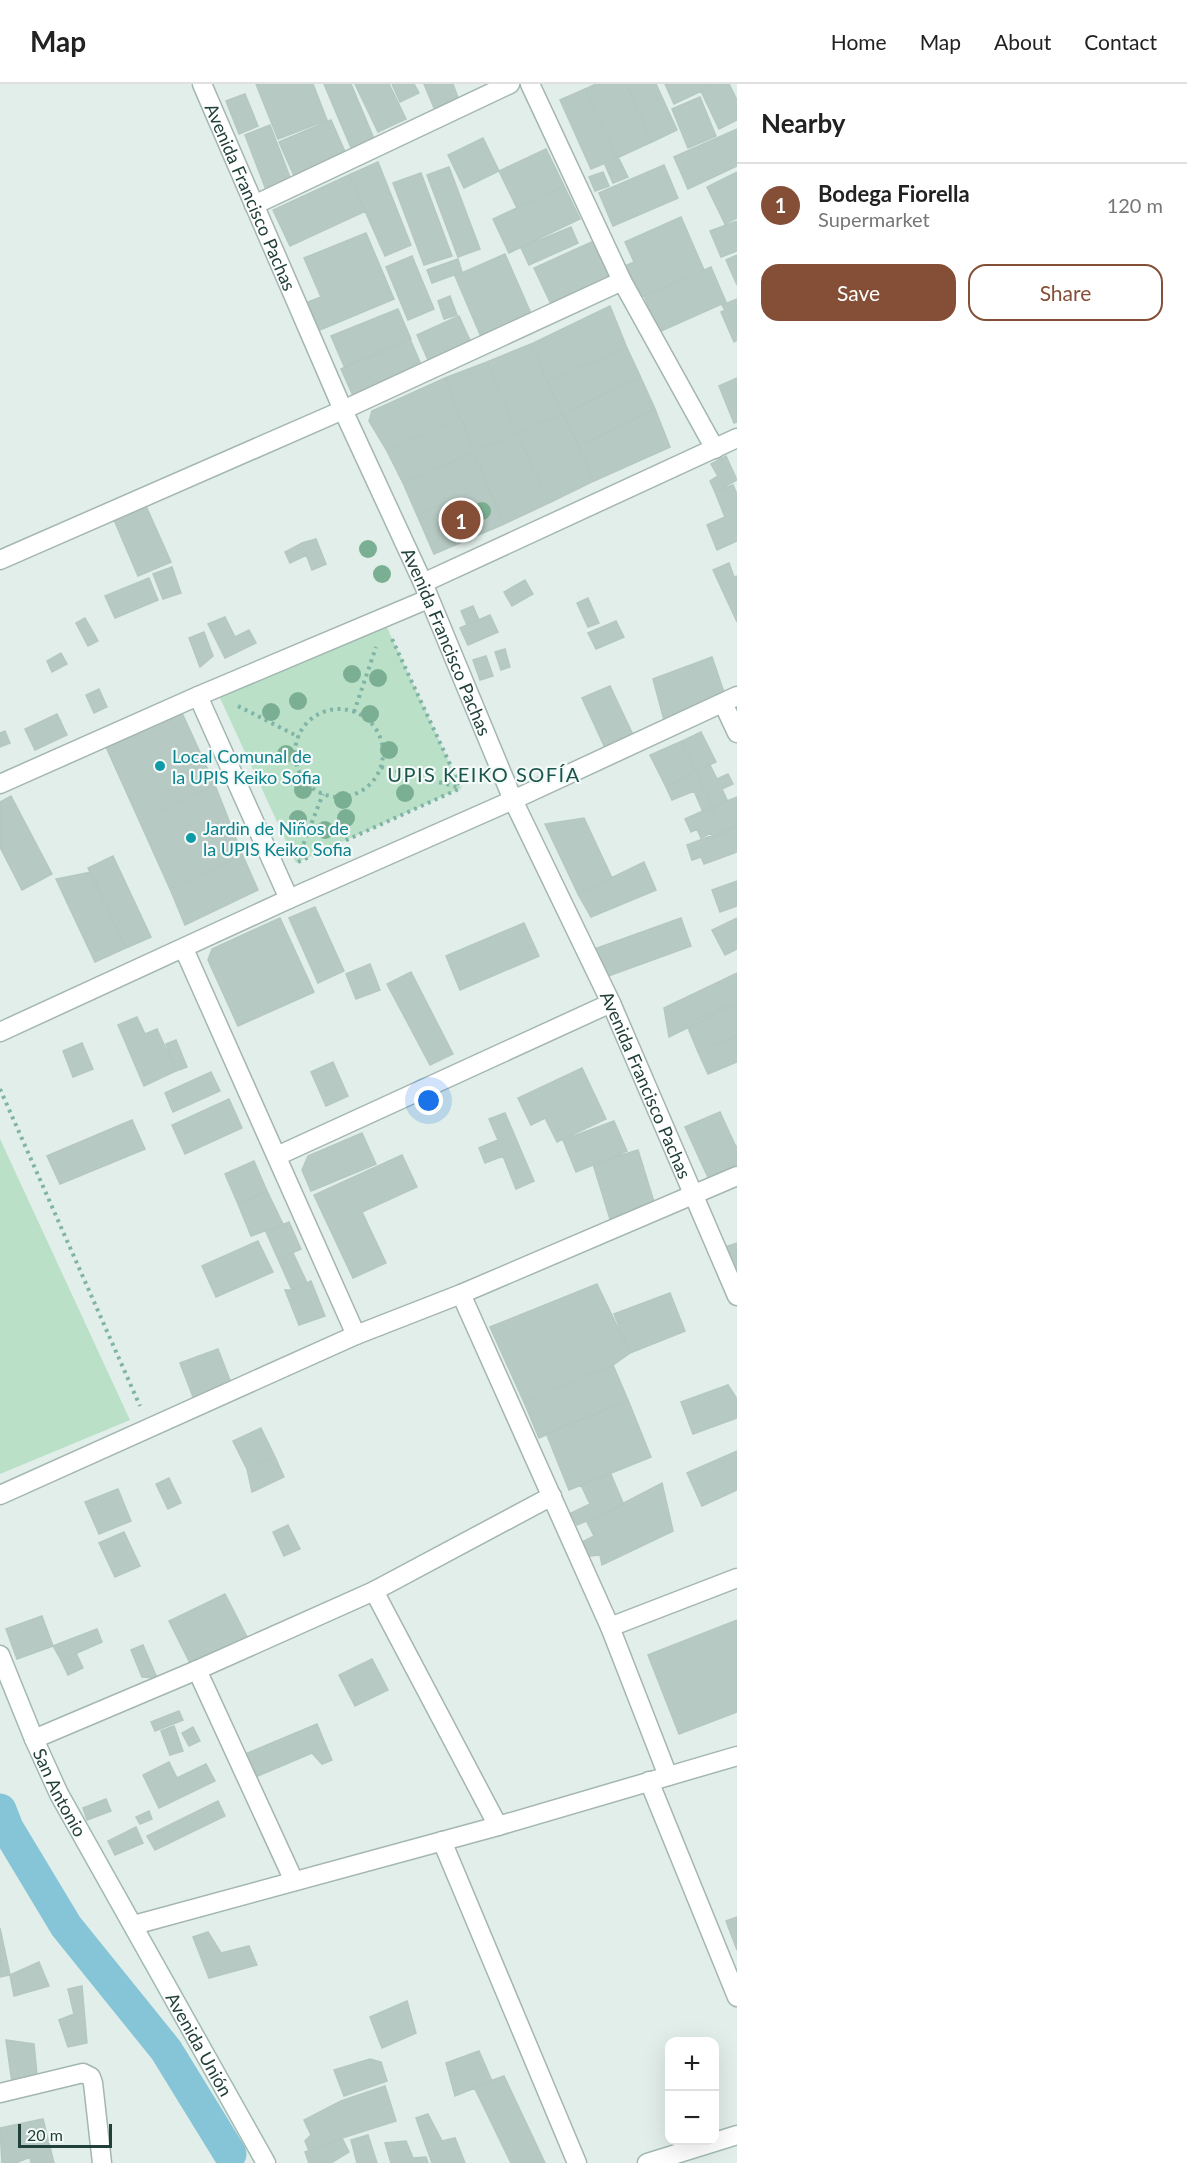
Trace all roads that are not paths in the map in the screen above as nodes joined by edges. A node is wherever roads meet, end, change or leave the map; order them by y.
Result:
1 (202, 84) edge
2 (510, 84) edge
3 (530, 84) edge
4 (254, 205) junction
5 (622, 281) junction
6 (343, 410) junction
7 (737, 438) edge
8 (715, 449) junction
9 (0, 560) edge
10 (425, 591) junction
11 (198, 696) junction
12 (730, 699) edge
13 (737, 733) edge
14 (0, 784) edge
15 (513, 800) junction
16 (289, 899) junction
17 (184, 949) junction
18 (611, 1003) junction
19 (0, 1032) edge
20 (277, 1156) junction
21 (737, 1176) edge
22 (694, 1195) junction
23 (461, 1294) junction
24 (737, 1296) edge
25 (356, 1335) junction
26 (0, 1495) edge
27 (552, 1496) junction
28 (737, 1578) edge
29 (374, 1591) junction
30 (610, 1627) junction
31 (0, 1655) edge
32 (197, 1670) junction
33 (34, 1739) junction
34 (737, 1756) edge
35 (668, 1776) junction
36 (649, 1781) junction
37 (498, 1826) junction
38 (442, 1841) junction
39 (294, 1881) junction
40 (134, 1924) junction
41 (737, 1997) edge
42 (0, 2093) edge
43 (737, 2135) edge
44 (263, 2162) edge
45 (102, 2163) edge
46 (577, 2163) edge
47 (647, 2163) edge

1 - 4 street, Avenida Francisco Pachas
2 - 4 street
3 - 5 street
4 - 6 street, Avenida Francisco Pachas
5 - 6 street
5 - 8 street
6 - 9 street
6 - 10 street, Avenida Francisco Pachas
7 - 8 street
8 - 10 street
10 - 11 street
10 - 15 street, Avenida Francisco Pachas
11 - 14 street
11 - 16 street
12 - 13 street
12 - 15 street
15 - 16 street
15 - 18 street, Avenida Francisco Pachas
16 - 17 street
17 - 19 street
17 - 20 street
18 - 20 street
18 - 22 street, Avenida Francisco Pachas
20 - 25 street
21 - 22 street
22 - 23 street
22 - 24 street, Avenida Francisco Pachas
23 - 25 street
23 - 27 street
25 - 26 street
27 - 29 street
27 - 30 street
28 - 30 street
29 - 32 street
29 - 37 street
30 - 35 street
31 - 33 street, San Antonio
32 - 33 street
32 - 39 street
33 - 40 street, San Antonio
34 - 35 street
35 - 36 street
36 - 37 street
36 - 41 street
37 - 38 street
38 - 39 street
38 - 46 street
39 - 40 street
40 - 44 street, Avenida Unión
42 - 45 street
43 - 47 street

